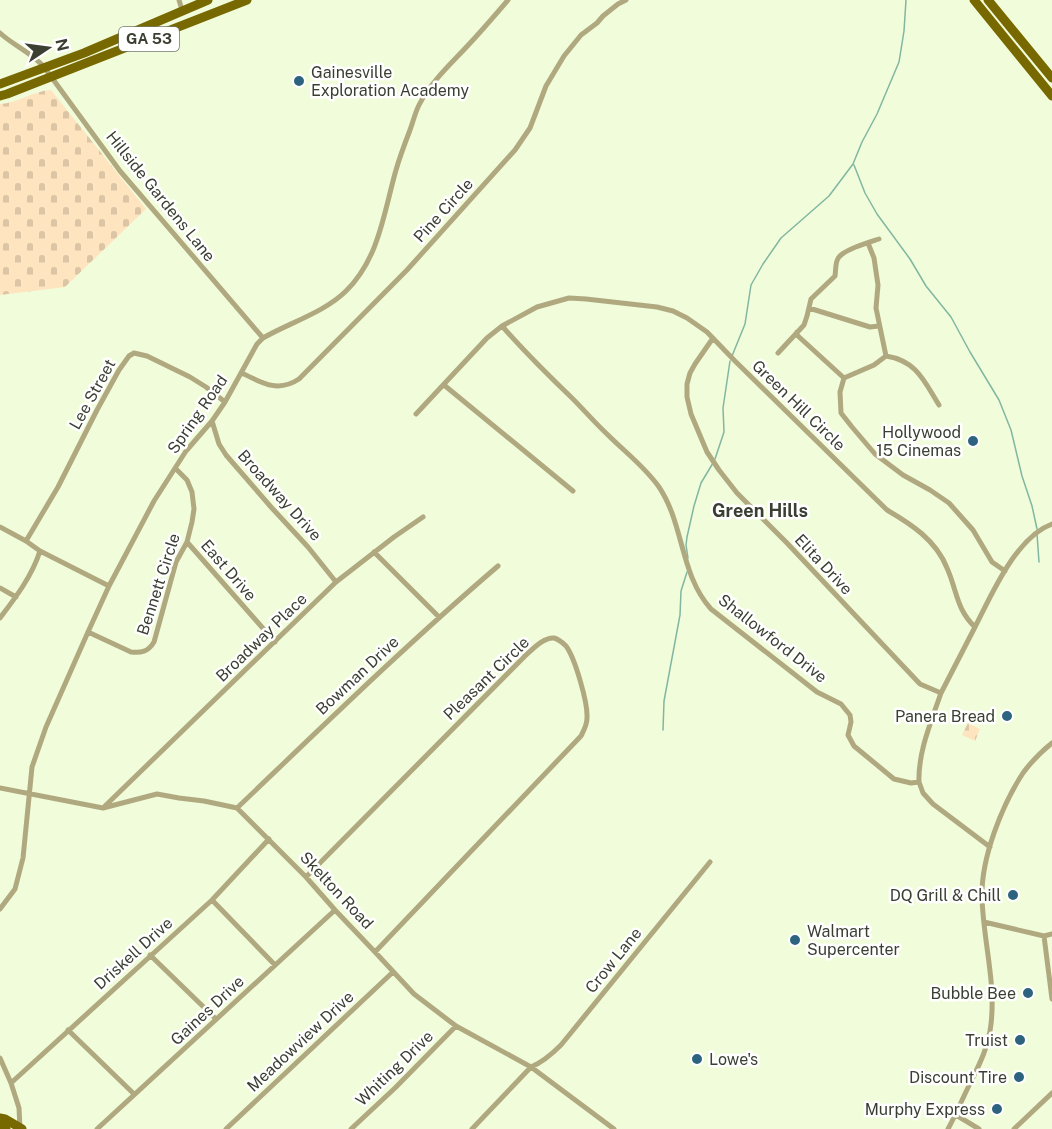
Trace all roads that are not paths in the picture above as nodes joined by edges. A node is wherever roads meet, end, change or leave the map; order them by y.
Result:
1 (179, 0) edge
2 (208, 0) edge
3 (247, 0) edge
4 (508, 0) edge
5 (626, 0) edge
6 (974, 0) edge
7 (988, 0) edge
8 (182, 10) junction
9 (0, 33) edge
10 (44, 67) junction
11 (50, 77) junction
12 (1052, 78) edge
13 (0, 84) edge
14 (0, 96) edge
15 (1052, 96) edge
16 (879, 239) dead end
17 (868, 243) junction
18 (809, 308) junction
19 (502, 326) junction
20 (879, 326) junction
21 (796, 332) junction
22 (263, 338) junction
23 (713, 338) junction
24 (778, 353) dead end
25 (886, 356) junction
26 (242, 373) junction
27 (844, 378) junction
28 (444, 385) junction
29 (225, 402) junction
30 (939, 405) dead end
31 (416, 414) dead end
32 (212, 421) junction
33 (175, 468) junction
34 (573, 491) dead end
35 (423, 517) dead end
36 (1052, 524) edge
37 (0, 527) edge
38 (26, 541) junction
39 (187, 542) junction
40 (40, 551) junction
41 (374, 552) junction
42 (498, 566) dead end
43 (1005, 571) junction
44 (336, 582) junction
45 (109, 586) junction
46 (0, 588) edge
47 (16, 597) junction
48 (439, 617) junction
49 (0, 618) edge
50 (975, 627) junction
51 (88, 632) junction
52 (275, 642) junction
53 (941, 693) junction
54 (1052, 744) edge
55 (919, 782) junction
56 (0, 788) edge
57 (30, 794) junction
58 (103, 808) junction
59 (237, 808) junction
60 (269, 839) junction
61 (990, 847) junction
62 (710, 862) dead end
63 (306, 877) junction
64 (212, 900) junction
65 (0, 909) edge
66 (335, 910) junction
67 (984, 922) junction
68 (1052, 934) edge
69 (1044, 936) junction
70 (375, 952) junction
71 (150, 955) junction
72 (275, 965) junction
73 (393, 972) junction
74 (1052, 999) edge
75 (216, 1019) junction
76 (456, 1026) junction
77 (68, 1030) junction
78 (0, 1058) edge
79 (531, 1067) junction
80 (11, 1083) junction
81 (1052, 1093) edge
82 (134, 1094) junction
83 (956, 1115) junction
84 (0, 1118) edge
85 (0, 1125) edge
86 (610, 1128) edge
87 (6, 1129) edge
88 (21, 1129) edge
89 (97, 1129) edge
90 (226, 1129) edge
91 (351, 1129) edge
92 (472, 1129) edge
93 (948, 1129) edge
94 (979, 1129) edge
95 (1014, 1129) edge

1 - 8 street
2 - 8 main road, GA 53
3 - 11 main road, GA 53
4 - 22 street
5 - 26 street, Pine Circle
6 - 15 main road
7 - 12 main road
8 - 10 main road, GA 53
9 - 10 street
10 - 11 street, Hillside Gardens Lane
10 - 13 main road, GA 53
11 - 14 main road, GA 53
11 - 22 street, Hillside Gardens Lane
16 - 17 street
17 - 18 street
17 - 20 street
18 - 20 street
18 - 21 street
19 - 23 street, Green Hill Circle
19 - 28 street, Green Hill Circle
19 - 55 street, Shallowford Drive
20 - 25 street
21 - 24 street
21 - 27 street
22 - 26 street, Spring Road
23 - 50 street, Green Hill Circle
23 - 53 street, Elita Drive
25 - 27 street
25 - 30 street
26 - 29 street, Spring Road
27 - 43 street
28 - 31 street, Green Hill Circle
28 - 34 street
29 - 32 street, Spring Road
29 - 38 street, Lee Street
32 - 33 street, Spring Road
32 - 44 street, Broadway Drive
33 - 39 street, Bennett Circle
33 - 45 street, Spring Road
35 - 41 street
36 - 43 street
37 - 38 street
38 - 40 street
39 - 51 street, Bennett Circle
39 - 52 street, East Drive
40 - 45 street
40 - 47 street
41 - 44 street, Broadway Place
41 - 48 street
42 - 48 street, Bowman Drive
43 - 50 street
44 - 52 street, Broadway Place
45 - 51 street, Spring Road
46 - 47 street
47 - 49 street
48 - 59 street, Bowman Drive
50 - 53 street
51 - 57 street, Spring Road
52 - 58 street, Broadway Place
53 - 55 street
54 - 61 street
55 - 61 street
56 - 57 street
57 - 58 street
57 - 65 street, Spring Road
58 - 59 street
59 - 60 street, Skelton Road
60 - 63 street, Skelton Road
60 - 64 street, Driskell Drive
61 - 67 street
62 - 79 street, Crow Lane
63 - 66 street, Skelton Road
63 - 70 street, Pleasant Circle
64 - 71 street, Driskell Drive
64 - 72 street
66 - 70 street, Skelton Road
66 - 72 street, Gaines Drive
67 - 69 street
67 - 83 street
68 - 69 street
69 - 74 street
70 - 73 street, Skelton Road
71 - 75 street
71 - 77 street, Driskell Drive
72 - 75 street, Gaines Drive
73 - 76 street, Skelton Road
73 - 90 street, Meadowview Drive
75 - 82 street, Gaines Drive
76 - 79 street, Skelton Road
76 - 91 street, Whiting Drive
77 - 80 street, Driskell Drive
77 - 82 street
78 - 80 street
79 - 86 street, Skelton Road
79 - 92 street, Crow Lane
80 - 88 street
81 - 95 street
82 - 89 street, Gaines Drive
83 - 93 street
83 - 94 street
84 - 88 main road
85 - 87 main road

